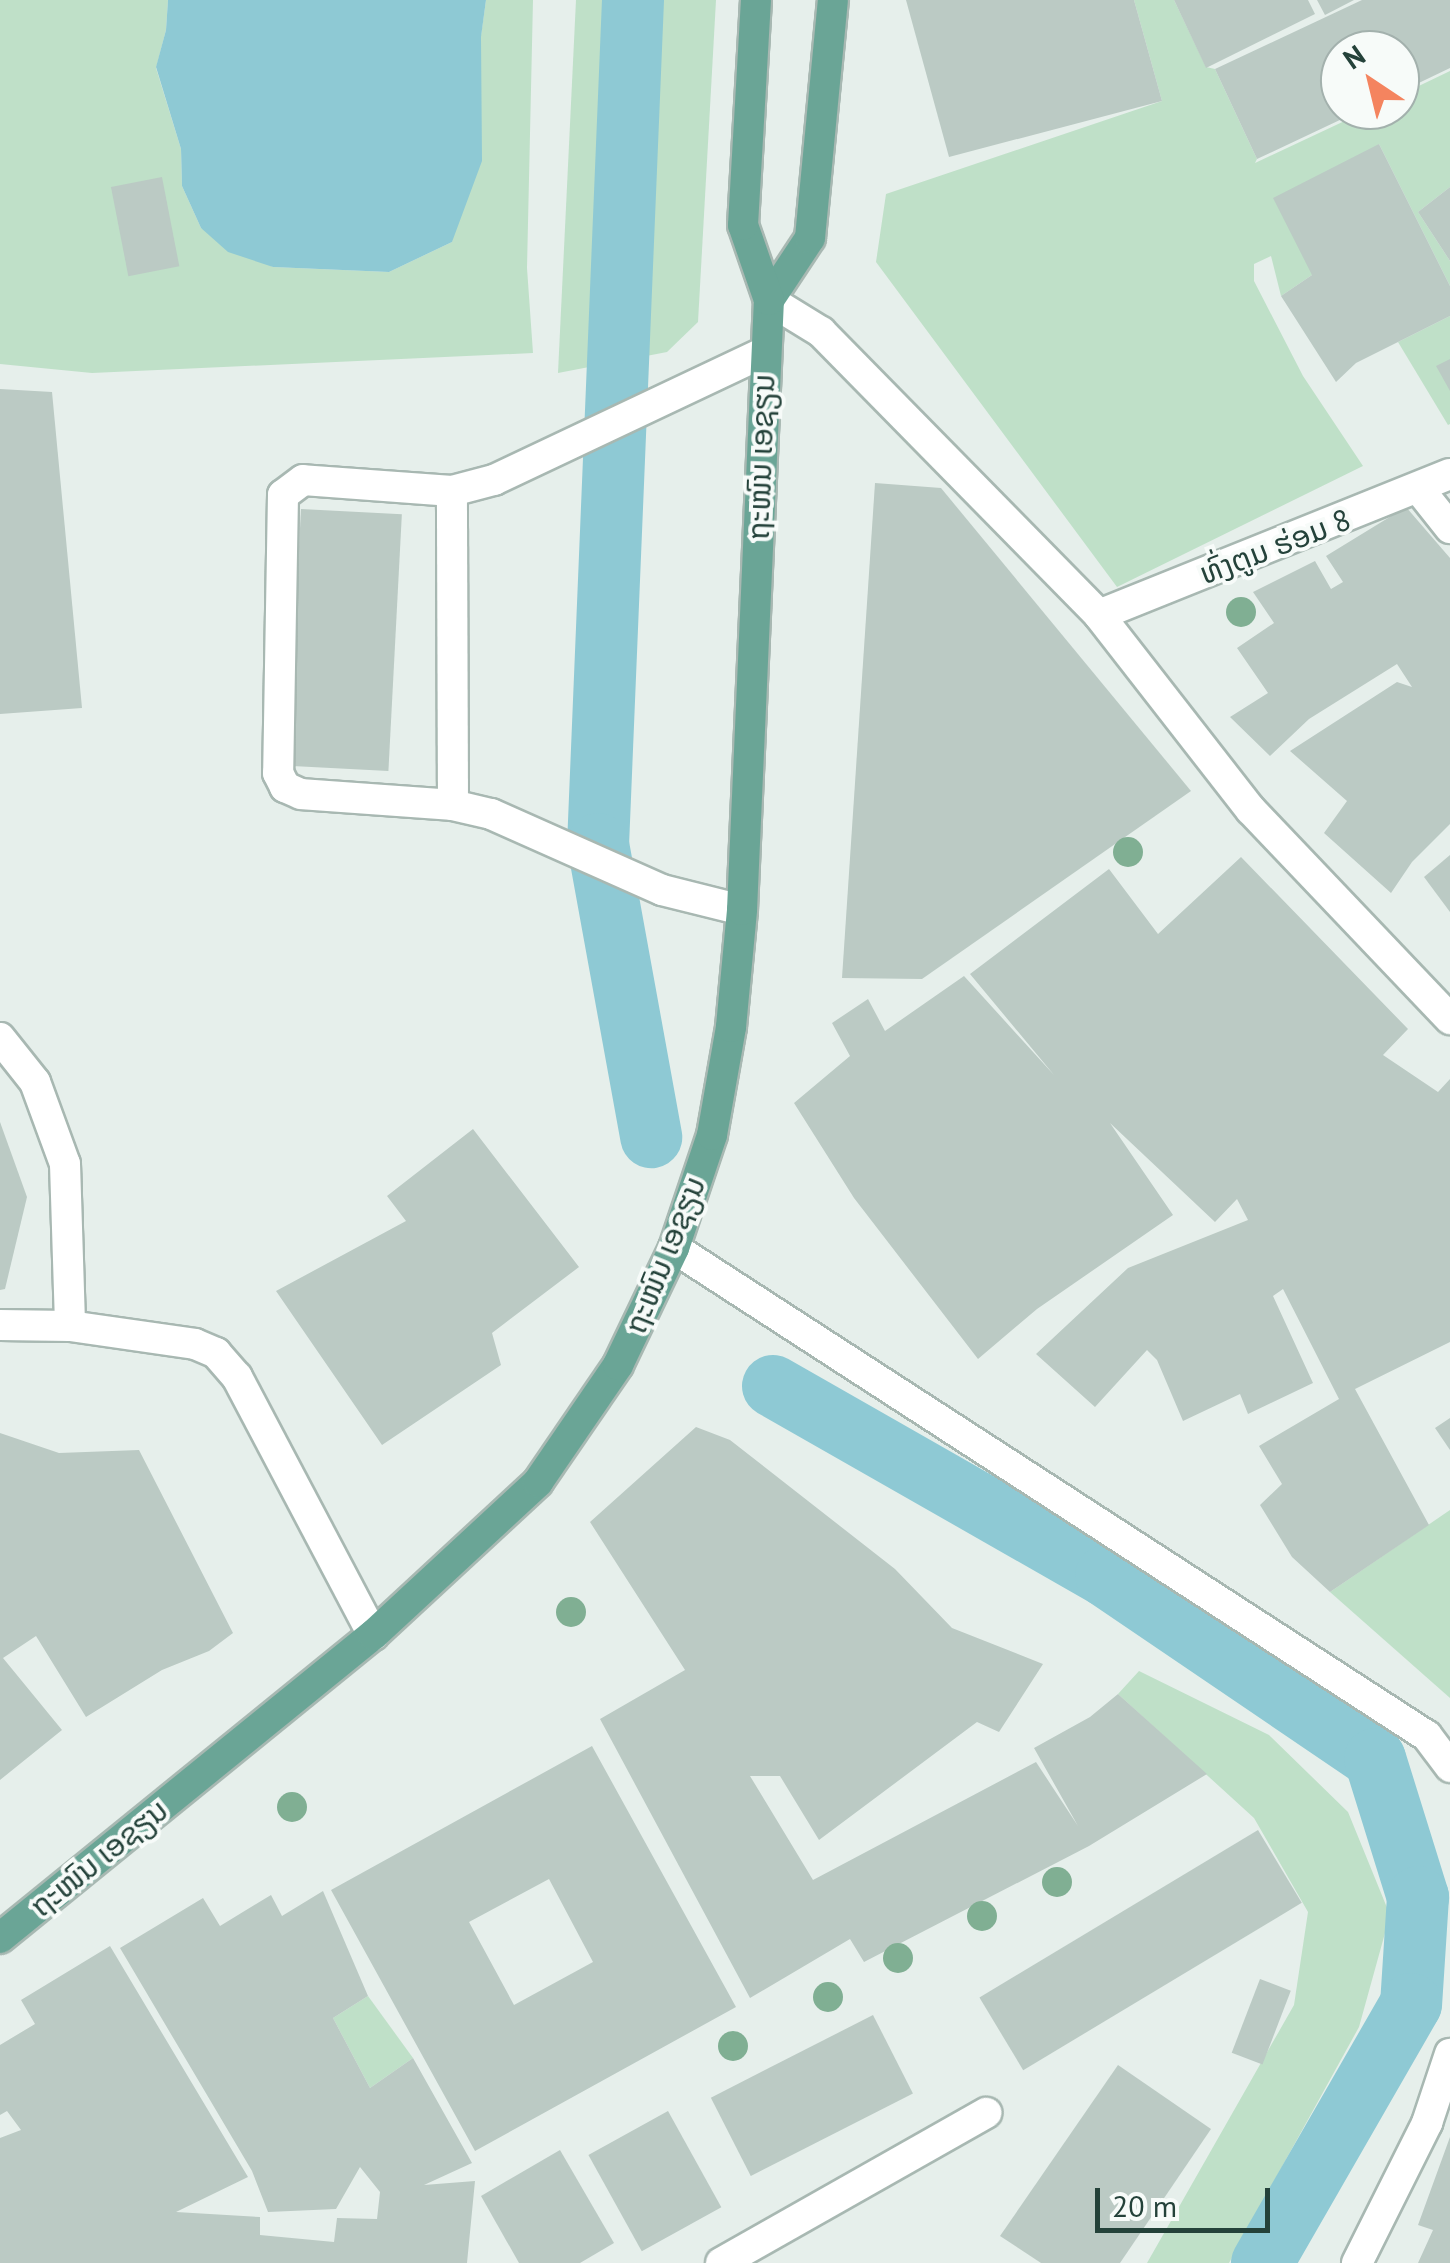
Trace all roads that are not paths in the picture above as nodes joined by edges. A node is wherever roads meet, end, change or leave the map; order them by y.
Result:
1 (756, 0) edge
2 (833, 0) edge
3 (770, 300) junction
4 (765, 352) junction
5 (1450, 474) edge
6 (1419, 490) junction
7 (452, 491) junction
8 (1450, 528) edge
9 (1098, 615) junction
10 (453, 806) junction
11 (742, 910) junction
12 (1450, 1019) edge
13 (0, 1038) edge
14 (674, 1248) junction
15 (0, 1325) edge
16 (70, 1326) junction
17 (373, 1635) junction
18 (1450, 1767) edge
19 (0, 1938) edge
20 (1450, 2054) edge
21 (986, 2113) dead end
22 (721, 2263) edge
23 (1357, 2263) edge

1 - 3 main road, ຖະໜົນ ເອຊຽນ
2 - 3 main road, ຖະໜົນ ເອຊຽນ
3 - 4 main road, ຖະໜົນ ເອຊຽນ
3 - 9 street
4 - 7 street
4 - 11 main road, ຖະໜົນ ເອຊຽນ
5 - 6 street, ທົ່ງຕູມ ຮ່ອມ 8
6 - 8 street
6 - 9 street, ທົ່ງຕູມ ຮ່ອມ 8
7 - 10 street
7 - 10 street
9 - 12 street
10 - 11 street
11 - 14 main road, ຖະໜົນ ເອຊຽນ
13 - 16 street
14 - 17 main road, ຖະໜົນ ເອຊຽນ
14 - 18 street
15 - 16 street
16 - 17 street
17 - 19 main road, ຖະໜົນ ເອຊຽນ
20 - 23 street
21 - 22 street

